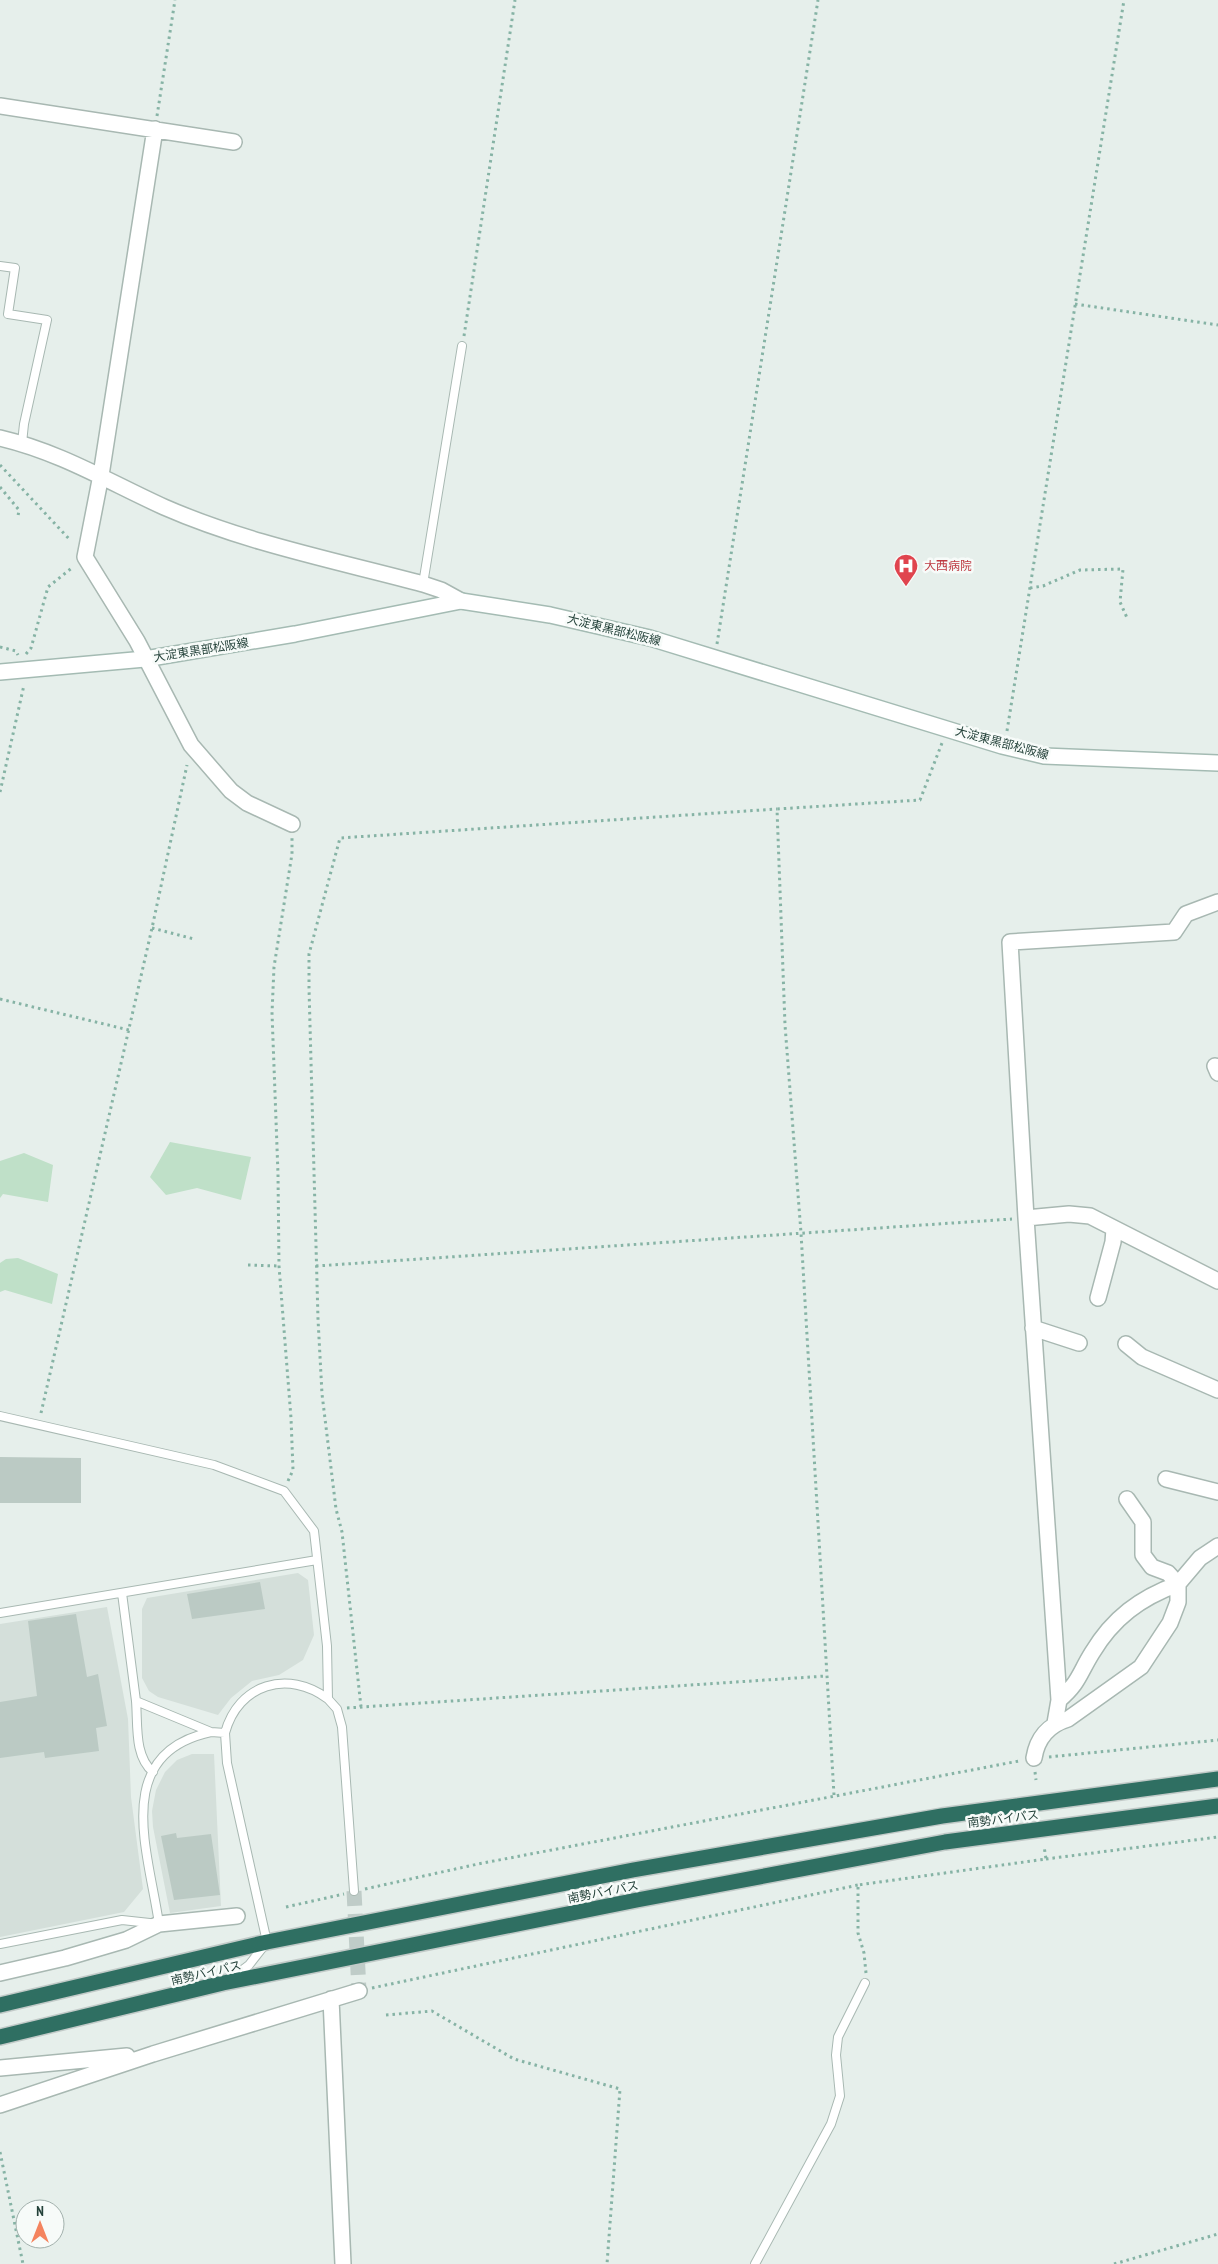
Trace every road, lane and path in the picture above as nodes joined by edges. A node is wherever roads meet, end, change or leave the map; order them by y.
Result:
1 (175, 0) edge
2 (515, 0) edge
3 (818, 0) edge
4 (1124, 0) edge
5 (0, 106) edge
6 (155, 129) junction
7 (234, 142) dead end
8 (0, 266) edge
9 (1075, 304) junction
10 (1218, 325) edge
11 (462, 346) joint
12 (0, 438) edge
13 (22, 443) junction
14 (0, 465) edge
15 (101, 474) junction
16 (0, 487) edge
17 (18, 516) dead end
18 (85, 557) junction
19 (422, 584) junction
20 (1030, 588) junction
21 (461, 601) junction
22 (1128, 620) dead end
23 (0, 647) edge
24 (715, 657) junction
25 (145, 659) junction
26 (25, 670) junction
27 (0, 672) edge
28 (947, 729) junction
29 (191, 745) junction
30 (1002, 746) junction
31 (1218, 763) edge
32 (0, 792) edge
33 (777, 809) junction
34 (292, 824) joint
35 (1218, 902) edge
36 (152, 928) junction
37 (194, 939) dead end
38 (0, 999) edge
39 (129, 1030) junction
40 (1026, 1218) junction
41 (1114, 1229) junction
42 (801, 1233) junction
43 (248, 1265) dead end
44 (279, 1266) junction
45 (316, 1266) junction
46 (1218, 1281) edge
47 (1098, 1298) dead end
48 (1033, 1328) junction
49 (1079, 1343) dead end
50 (1126, 1344) dead end
51 (1218, 1390) edge
52 (0, 1416) edge
53 (38, 1426) junction
54 (1166, 1479) dead end
55 (284, 1491) junction
56 (1218, 1492) edge
57 (1127, 1500) dead end
58 (1218, 1546) edge
59 (317, 1560) junction
60 (1178, 1584) junction
61 (122, 1593) junction
62 (0, 1613) edge
63 (826, 1676) junction
64 (328, 1699) junction
65 (1059, 1700) junction
66 (136, 1702) junction
67 (361, 1707) junction
68 (337, 1709) junction
69 (1055, 1723) junction
70 (211, 1732) junction
71 (225, 1734) junction
72 (1218, 1740) edge
73 (1034, 1758) junction
74 (153, 1772) junction
75 (1218, 1779) edge
76 (834, 1795) junction
77 (1218, 1806) edge
78 (1218, 1837) edge
79 (1044, 1846) dead end
80 (1046, 1859) junction
81 (858, 1885) junction
82 (354, 1891) junction
83 (286, 1907) dead end
84 (237, 1916) dead end
85 (159, 1924) junction
86 (267, 1942) junction
87 (0, 1944) edge
88 (0, 1974) edge
89 (865, 1983) joint
90 (222, 1984) junction
91 (360, 1991) joint
92 (331, 1999) junction
93 (0, 2005) edge
94 (386, 2015) dead end
95 (0, 2037) edge
96 (154, 2054) junction
97 (0, 2068) edge
98 (0, 2105) edge
99 (0, 2152) edge
100 (1218, 2234) edge
101 (23, 2264) edge
102 (343, 2264) edge
103 (607, 2264) edge
104 (755, 2264) edge
105 (1114, 2264) edge

1 - 6 path
2 - 11 path
3 - 24 path
4 - 9 path
5 - 6 street
6 - 7 street
6 - 15 street
8 - 13 lane
9 - 10 path
9 - 20 path
11 - 19 lane
12 - 13 street
13 - 15 street
14 - 18 path
15 - 18 street
15 - 19 street
16 - 17 path
18 - 23 path
18 - 25 street
19 - 21 street
20 - 22 path
20 - 30 path
21 - 24 street, 大淀東黒部松阪線
21 - 25 street, 大淀東黒部松阪線
24 - 28 street, 大淀東黒部松阪線
25 - 26 street, 大淀東黒部松阪線
25 - 29 street
26 - 27 street, 大淀東黒部松阪線
26 - 32 path
28 - 30 street, 大淀東黒部松阪線
28 - 33 path
29 - 34 street
29 - 36 path
30 - 31 street, 大淀東黒部松阪線
33 - 42 path
33 - 45 path
34 - 44 path
35 - 40 street
36 - 37 path
36 - 39 path
38 - 39 path
39 - 53 path
40 - 41 street
40 - 42 path
40 - 48 street
41 - 46 street
41 - 47 street
42 - 45 path
42 - 63 path
43 - 44 path
44 - 55 path
45 - 67 path
48 - 49 street
48 - 65 street
50 - 51 street
52 - 53 lane
53 - 55 lane
54 - 56 street
55 - 59 lane
57 - 60 street
58 - 60 street
59 - 61 lane
59 - 64 lane
60 - 65 street
60 - 69 street
61 - 62 lane
61 - 66 lane
63 - 67 path
63 - 76 path
64 - 68 lane
64 - 71 lane
65 - 69 street
66 - 70 lane
66 - 74 lane
67 - 68 path
68 - 82 lane
69 - 73 street
70 - 71 lane
70 - 74 lane
71 - 86 lane
72 - 73 path
73 - 76 path
74 - 85 lane
75 - 86 highway, 南勢バイパス
76 - 82 path
77 - 90 highway, 南勢バイパス
78 - 80 path
79 - 80 path
80 - 81 path
81 - 89 path
81 - 91 path
82 - 83 path
84 - 85 street
85 - 87 lane
85 - 88 street
86 - 90 lane
86 - 93 highway, 南勢バイパス
89 - 104 lane
90 - 95 highway, 南勢バイパス
91 - 92 street
92 - 96 street
92 - 102 street
94 - 103 path
96 - 97 street
96 - 98 street
99 - 101 path
100 - 105 path

